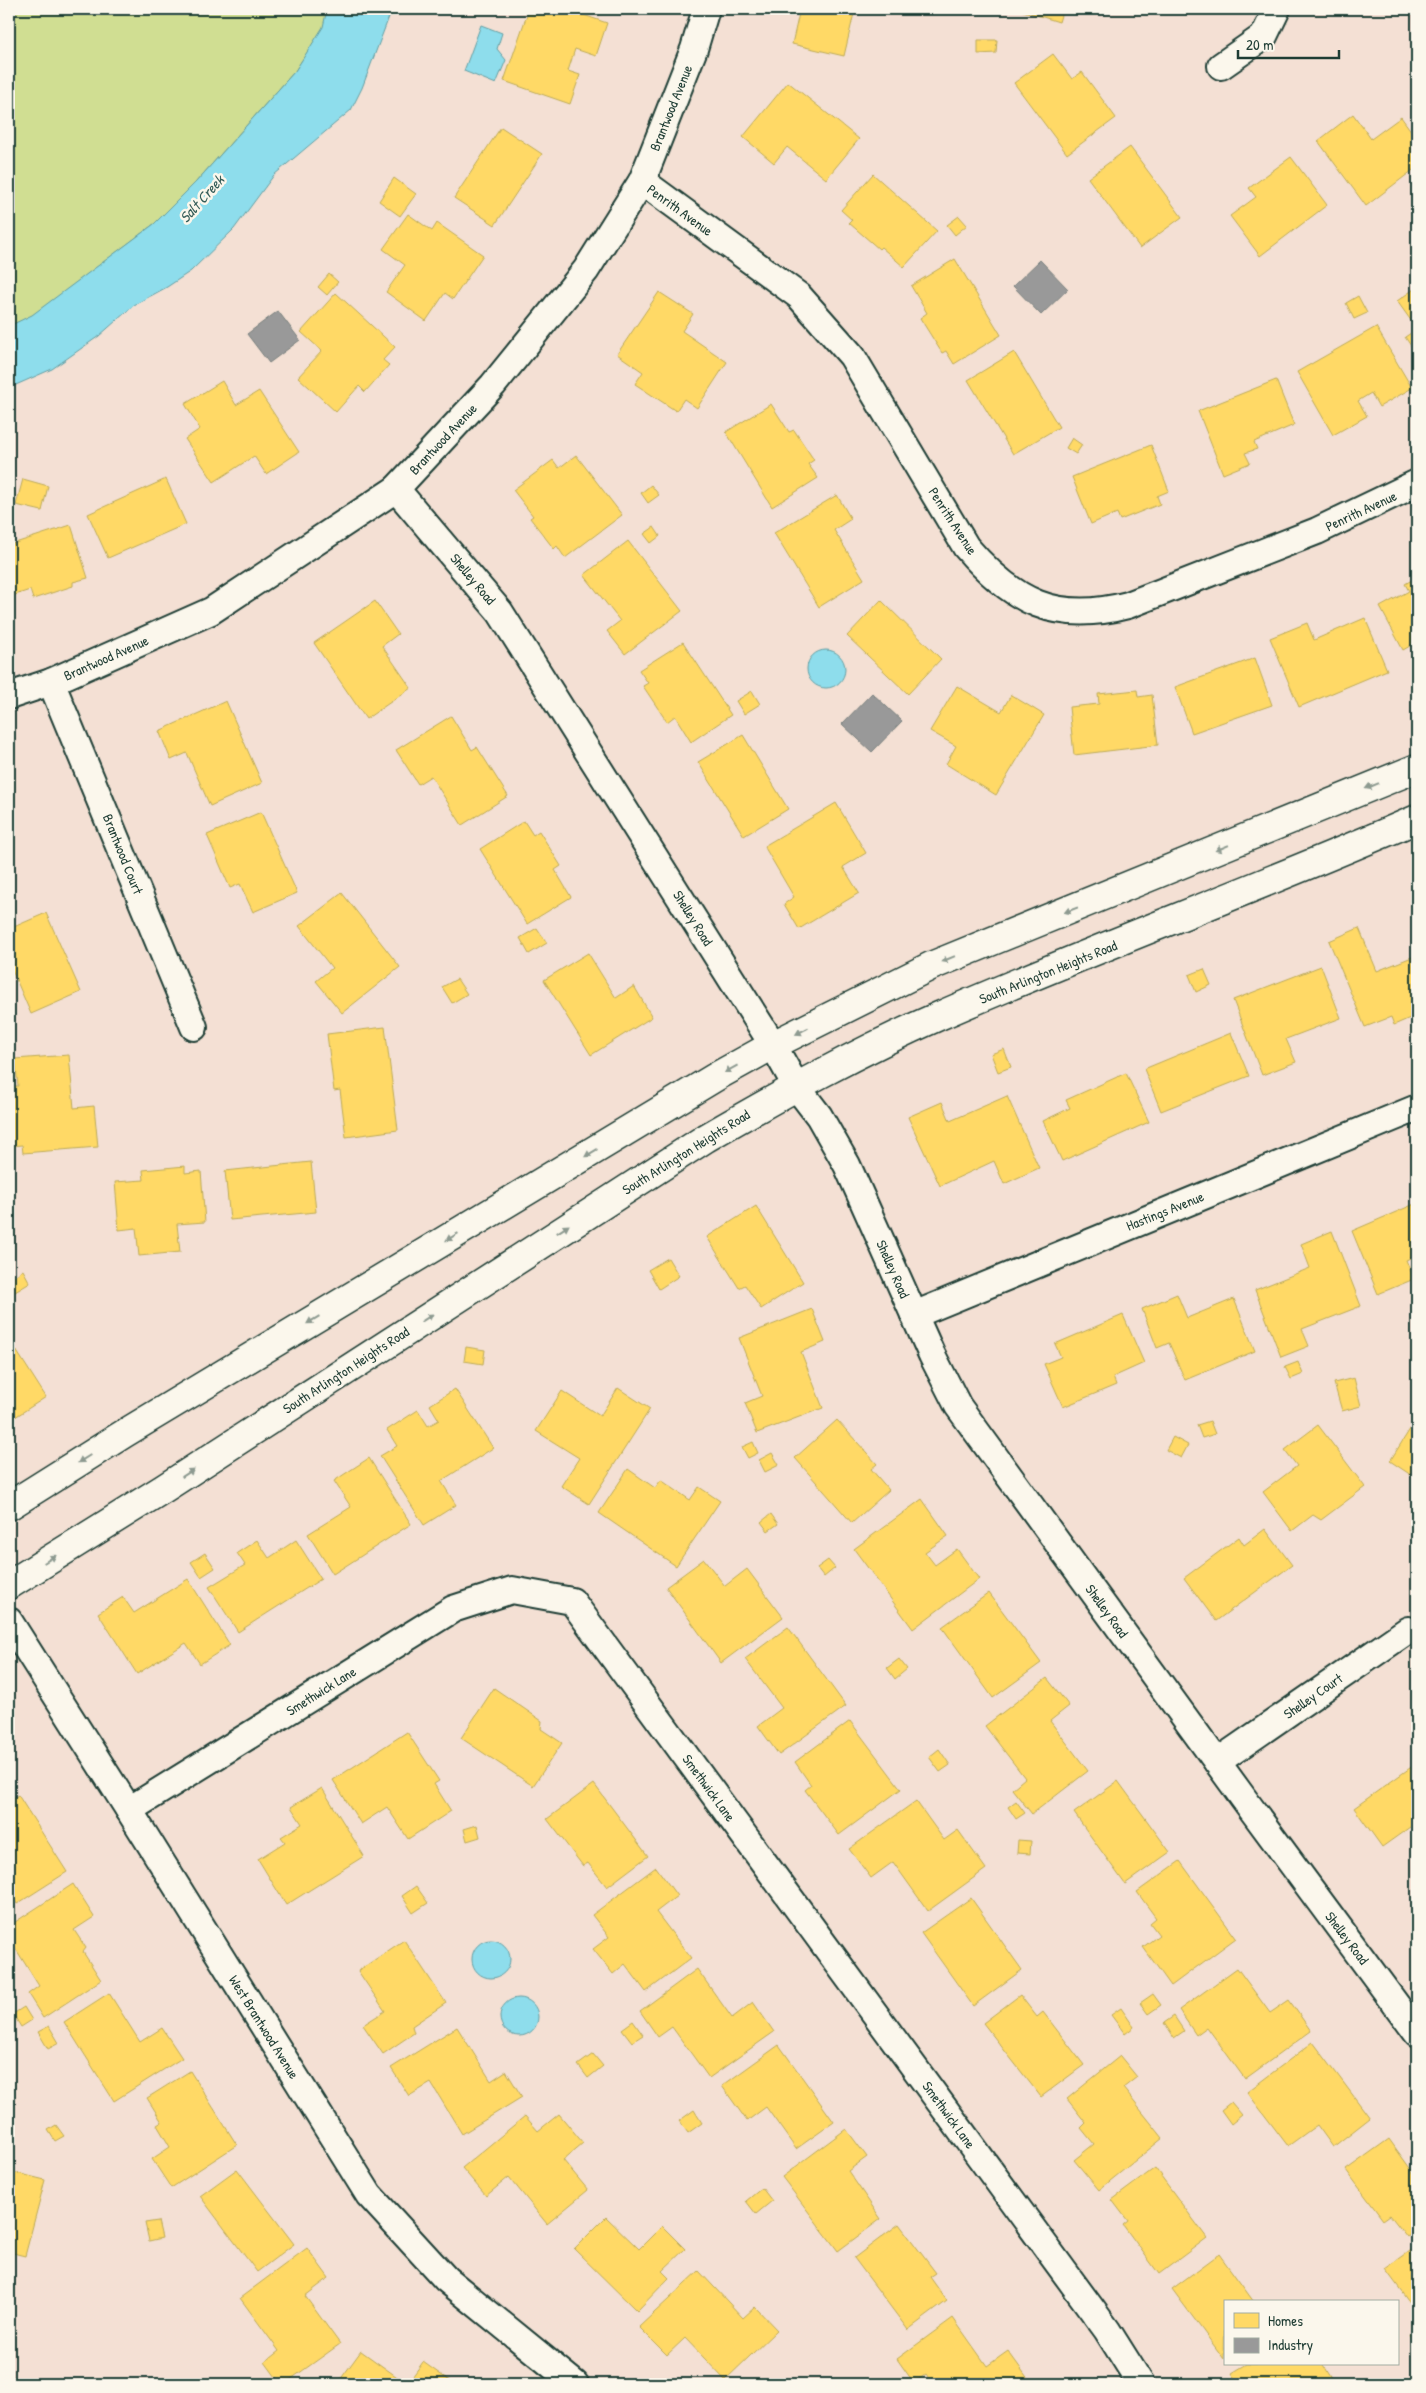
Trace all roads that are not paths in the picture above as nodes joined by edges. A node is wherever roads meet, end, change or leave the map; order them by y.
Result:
1 (706, 9) edge
2 (1277, 9) edge
3 (1221, 66) dead end
4 (642, 181) junction
5 (1417, 484) edge
6 (396, 489) junction
7 (51, 682) junction
8 (9, 696) edge
9 (1417, 768) edge
10 (1417, 819) edge
11 (194, 1026) dead end
12 (773, 1045) junction
13 (796, 1086) junction
14 (1417, 1108) edge
15 (914, 1315) junction
16 (9, 1506) edge
17 (9, 1585) edge
18 (9, 1621) edge
19 (1408, 1630) dead end
20 (1217, 1762) junction
21 (129, 1810) junction
22 (1417, 2033) edge
23 (575, 2384) edge
24 (1141, 2384) edge

1 - 4 street, Brantwood Avenue
2 - 3 street
4 - 5 street, Penrith Avenue
4 - 6 street, Brantwood Avenue
6 - 7 street, Brantwood Avenue
6 - 12 street, Shelley Road
7 - 8 street, Brantwood Avenue
7 - 11 street, Brantwood Court
9 -> 12 main road
10 - 13 main road, South Arlington Heights Road
12 - 13 street, Shelley Road
12 -> 16 main road
13 - 15 street, Shelley Road
17 -> 13 main road, South Arlington Heights Road
14 - 15 street, Hastings Avenue
15 - 20 street, Shelley Road
18 - 21 street, West Brantwood Avenue
19 - 20 street, Shelley Court
20 - 22 street, Shelley Road
21 - 23 street, West Brantwood Avenue
21 - 24 street, Smethwick Lane

